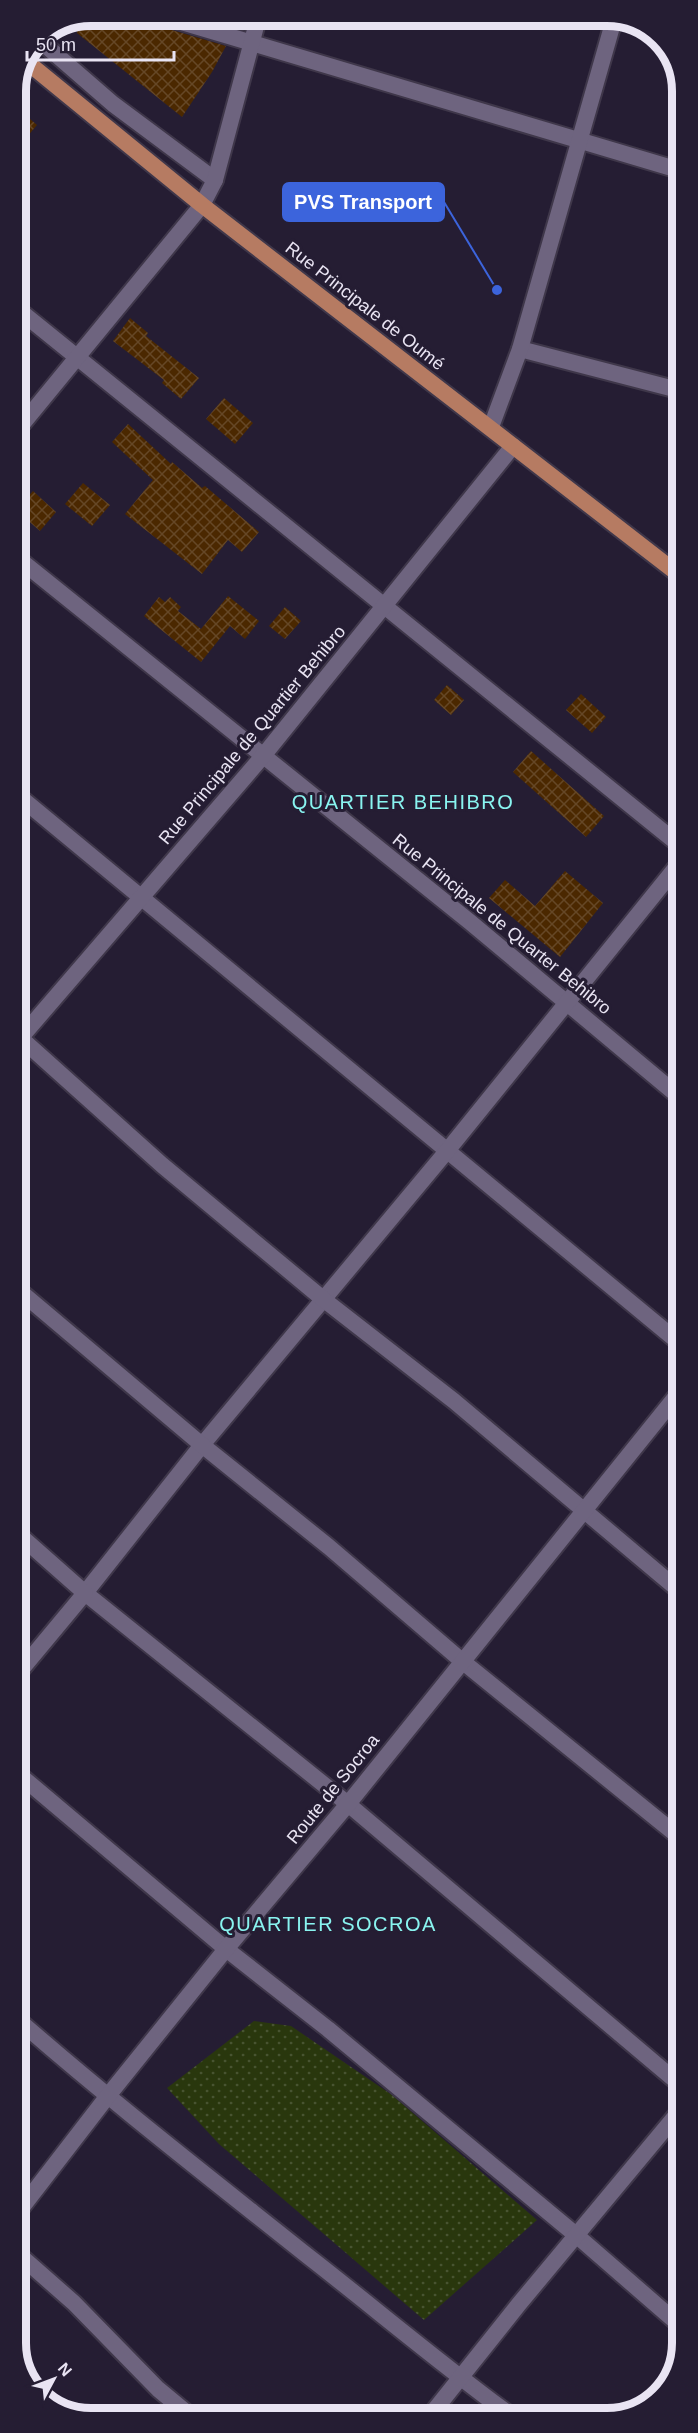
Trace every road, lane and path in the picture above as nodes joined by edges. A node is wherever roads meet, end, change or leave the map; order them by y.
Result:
1 (195, 26) edge
2 (256, 26) edge
3 (612, 26) edge
4 (252, 43) junction
5 (44, 44) edge
6 (30, 65) edge
7 (580, 143) junction
8 (672, 168) edge
9 (215, 180) junction
10 (202, 205) junction
11 (26, 316) edge
12 (520, 349) junction
13 (75, 358) junction
14 (672, 388) edge
15 (26, 418) edge
16 (491, 427) junction
17 (513, 446) junction
18 (26, 565) edge
19 (672, 569) edge
20 (385, 606) junction
21 (263, 756) junction
22 (26, 802) edge
23 (672, 839) edge
24 (672, 872) edge
25 (142, 896) junction
26 (567, 1001) junction
27 (26, 1029) edge
28 (26, 1047) edge
29 (672, 1090) edge
30 (447, 1151) junction
31 (26, 1296) edge
32 (323, 1299) junction
33 (672, 1337) edge
34 (672, 1402) edge
35 (202, 1445) junction
36 (584, 1512) junction
37 (26, 1541) edge
38 (672, 1585) edge
39 (85, 1593) junction
40 (462, 1661) junction
41 (26, 1664) edge
42 (26, 1780) edge
43 (348, 1804) junction
44 (672, 1831) edge
45 (226, 1949) junction
46 (26, 2027) edge
47 (672, 2078) edge
48 (107, 2097) junction
49 (672, 2120) edge
50 (26, 2202) edge
51 (576, 2235) junction
52 (26, 2261) edge
53 (672, 2318) edge
54 (459, 2377) junction
55 (180, 2407) edge
56 (436, 2408) edge
57 (501, 2408) edge

1 - 4 street
2 - 4 street
3 - 7 street
4 - 7 street
4 - 9 street
5 - 9 street
6 - 10 main road, Rue Principale de Oumé
7 - 8 street
7 - 12 street
9 - 10 street
10 - 13 street
10 - 16 main road, Rue Principale de Oumé
11 - 13 street
12 - 14 street
12 - 16 street
13 - 15 street
13 - 20 street
16 - 17 main road, Rue Principale de Oumé
17 - 19 main road, Rue Principale de Oumé
17 - 20 street, Rue Principale de Quartier Behibro
18 - 21 street, Rue Principale de Quarter Behibro
20 - 21 street, Rue Principale de Quartier Behibro
20 - 23 street
21 - 25 street, Rue Principale de Quartier Behibro
21 - 26 street, Rue Principale de Quarter Behibro
22 - 25 street
24 - 26 street
25 - 27 street, Rue Principale de Quartier Behibro
25 - 30 street
26 - 29 street, Rue Principale de Quarter Behibro
26 - 30 street
28 - 32 street
30 - 32 street
30 - 33 street
31 - 35 street
32 - 35 street
32 - 36 street
34 - 36 street, Route de Socroa
35 - 39 street
35 - 40 street
36 - 38 street
36 - 40 street, Route de Socroa
37 - 39 street
39 - 41 street
39 - 43 street
40 - 43 street, Route de Socroa
40 - 44 street
42 - 45 street
43 - 45 street, Route de Socroa
43 - 47 street
45 - 48 street, Route de Socroa
45 - 51 street
46 - 48 street
48 - 50 street, Route de Socroa
48 - 54 street
49 - 51 street
51 - 53 street
51 - 54 street
52 - 55 street
54 - 56 street
54 - 57 street

